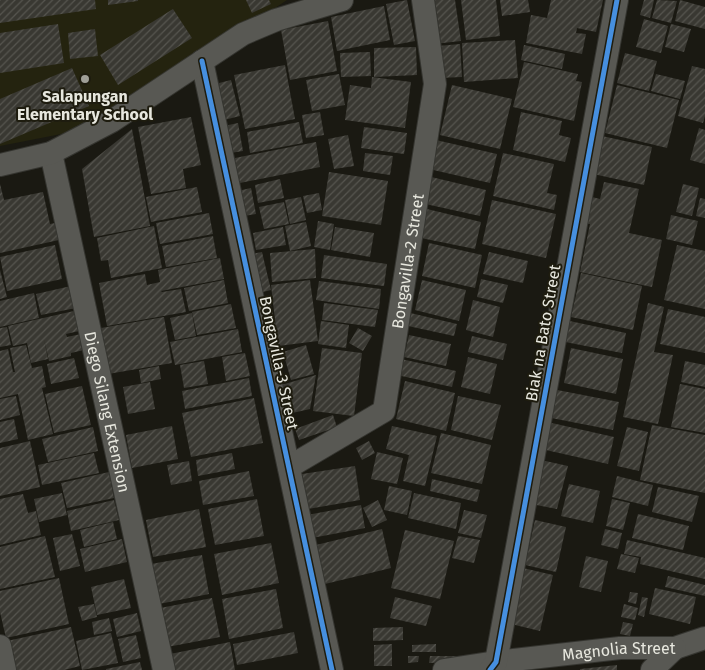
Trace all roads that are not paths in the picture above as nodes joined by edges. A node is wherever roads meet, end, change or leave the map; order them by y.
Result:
1 (342, 0) edge
2 (423, 0) edge
3 (617, 0) edge
4 (202, 61) junction
5 (51, 153) junction
6 (0, 165) edge
7 (288, 467) junction
8 (705, 638) edge
9 (0, 646) edge
10 (675, 648) junction
11 (493, 666) edge
12 (5, 670) edge
13 (164, 670) edge
14 (332, 670) edge
15 (444, 670) edge
16 (652, 670) edge

1 - 4 street
2 - 7 street, Bongavilla-2 Street
3 - 11 street, Biak na Bato Street
4 - 5 street
4 - 7 street, Bongavilla-3 Street
5 - 6 street
5 - 13 street, Diego Silang Extension
7 - 14 street, Bongavilla-3 Street
8 - 10 street, Magnolia Street
9 - 12 street
10 - 11 street, Magnolia Street
10 - 16 street
11 - 15 street, Magnolia Street

